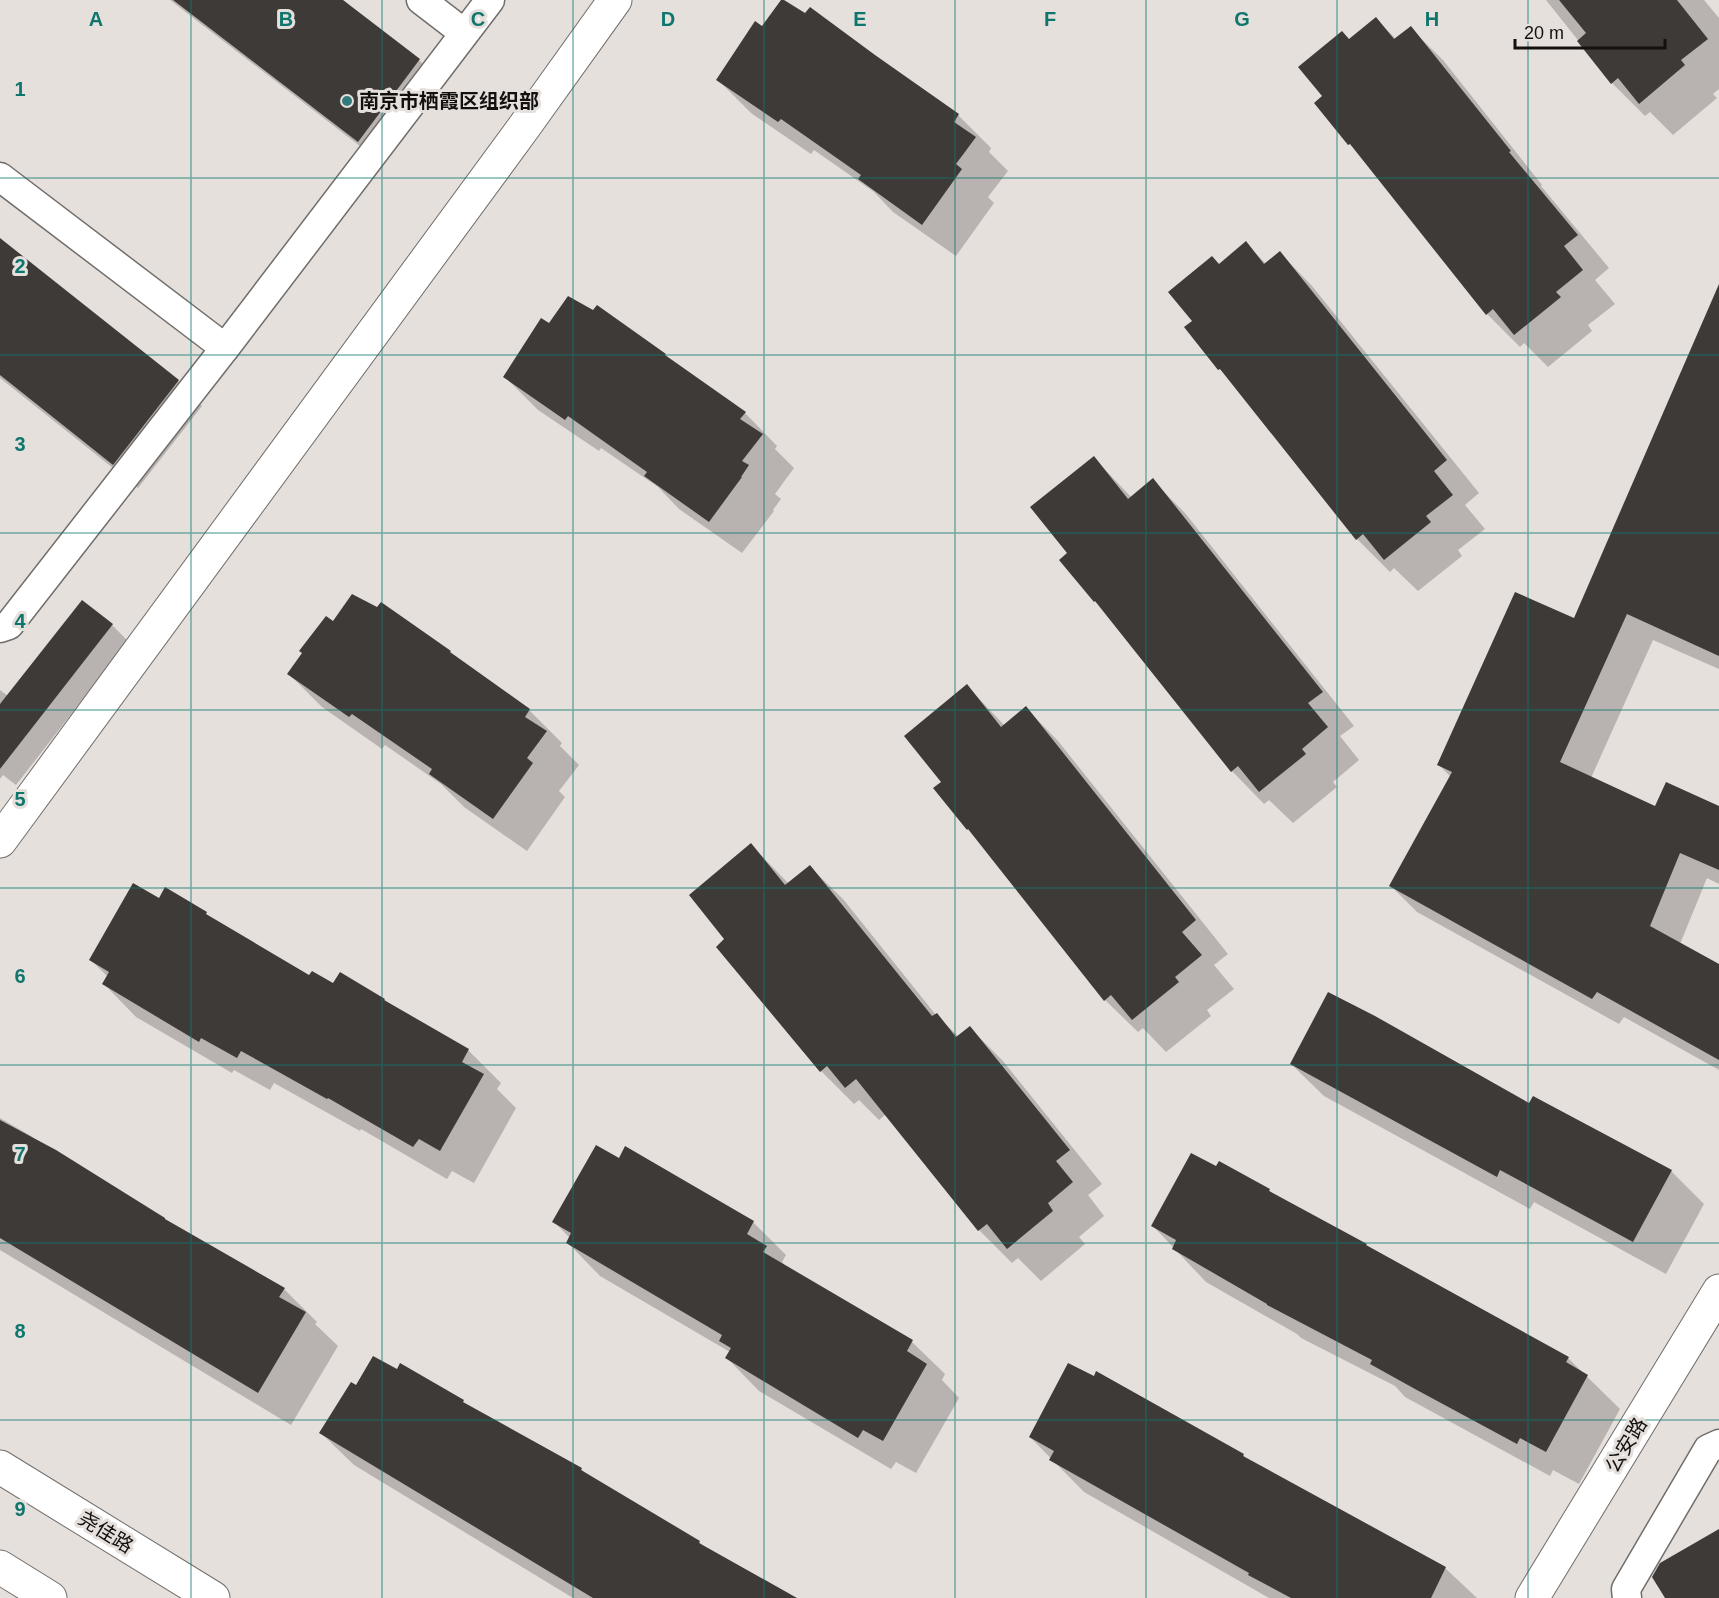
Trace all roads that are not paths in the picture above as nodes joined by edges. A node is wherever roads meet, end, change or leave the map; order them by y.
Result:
1 (422, 0) edge
2 (490, 0) edge
3 (615, 0) edge
4 (464, 33) junction
5 (0, 177) edge
6 (225, 348) junction
7 (0, 628) edge
8 (0, 841) edge
9 (1719, 1291) edge
10 (1719, 1444) edge
11 (0, 1467) edge
12 (0, 1567) edge
13 (50, 1598) edge
14 (213, 1598) edge
15 (1532, 1598) edge
16 (1627, 1598) edge

1 - 4 lane
2 - 4 lane
3 - 8 street
4 - 6 lane
5 - 6 lane
6 - 7 lane
9 - 15 street, 公安路
10 - 16 lane
11 - 14 street, 尧佳路
12 - 13 street

